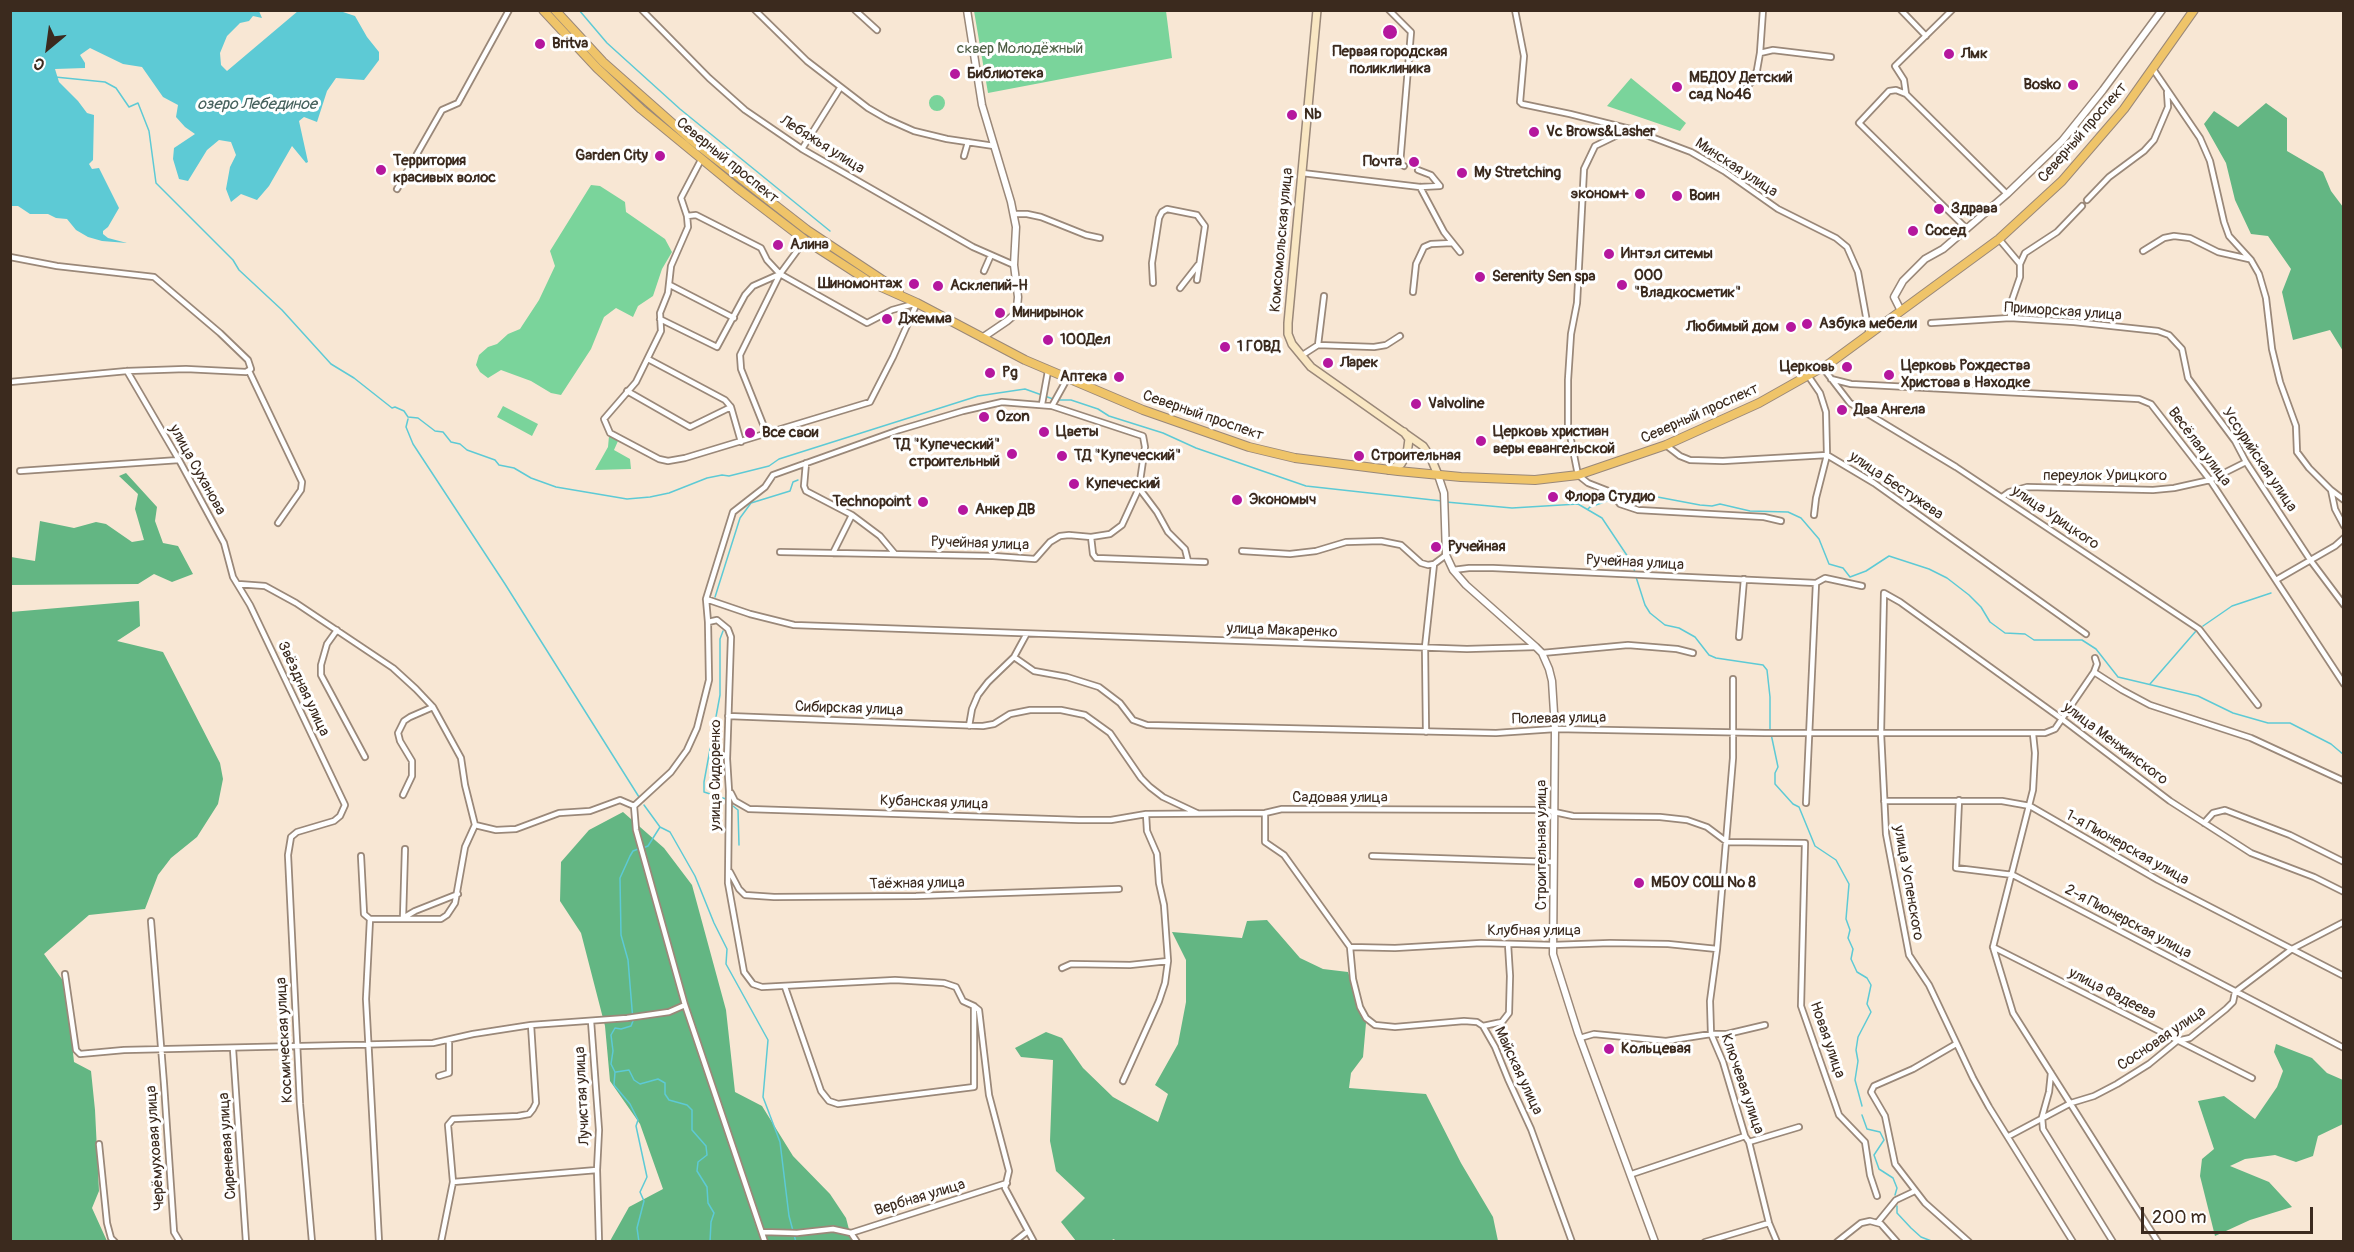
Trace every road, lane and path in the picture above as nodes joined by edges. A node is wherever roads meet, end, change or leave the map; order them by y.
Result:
1 (509, 10) edge
2 (543, 10) edge
3 (555, 10) edge
4 (642, 10) edge
5 (754, 10) edge
6 (855, 10) edge
7 (967, 10) edge
8 (1317, 10) edge
9 (1389, 10) edge
10 (1515, 10) edge
11 (1763, 10) edge
12 (1901, 10) edge
13 (1952, 10) edge
14 (2162, 10) edge
15 (2194, 10) edge
16 (877, 30) dead end
17 (1926, 36) junction
18 (1760, 53) junction
19 (1831, 57) dead end
20 (2153, 69) junction
21 (840, 88) junction
22 (1746, 88) dead end
23 (625, 89) junction
24 (2167, 91) junction
25 (1906, 94) junction
26 (1630, 129) junction
27 (968, 142) junction
28 (994, 146) junction
29 (802, 150) junction
30 (704, 156) junction
31 (964, 156) dead end
32 (1404, 166) dead end
33 (1418, 170) dead end
34 (1302, 173) junction
35 (1420, 187) junction
36 (397, 189) dead end
37 (2007, 194) junction
38 (2087, 200) dead end
39 (2082, 206) dead end
40 (1015, 214) junction
41 (687, 216) junction
42 (1967, 229) junction
43 (1100, 238) dead end
44 (1999, 239) junction
45 (806, 240) junction
46 (1452, 243) junction
47 (2143, 250) dead end
48 (1460, 252) dead end
49 (991, 255) junction
50 (10, 257) edge
51 (2251, 260) junction
52 (1199, 263) junction
53 (2020, 264) junction
54 (1014, 265) junction
55 (984, 271) dead end
56 (780, 274) junction
57 (1197, 280) dead end
58 (1153, 283) dead end
59 (670, 285) junction
60 (1180, 288) dead end
61 (1413, 292) dead end
62 (1324, 296) dead end
63 (917, 303) junction
64 (1901, 311) junction
65 (734, 318) junction
66 (2010, 318) junction
67 (660, 319) junction
68 (1931, 323) dead end
69 (2158, 331) joint
70 (1869, 333) junction
71 (1400, 336) dead end
72 (982, 338) junction
73 (1318, 345) junction
74 (1301, 356) junction
75 (648, 359) junction
76 (1823, 368) junction
77 (128, 371) junction
78 (249, 371) junction
79 (1048, 371) junction
80 (1809, 377) junction
81 (1067, 379) junction
82 (1831, 379) junction
83 (10, 382) edge
84 (627, 391) junction
85 (1042, 404) junction
86 (1052, 404) junction
87 (731, 407) junction
88 (1403, 430) junction
89 (767, 434) junction
90 (741, 442) junction
91 (1665, 445) junction
92 (1827, 455) junction
93 (179, 460) junction
94 (2246, 462) junction
95 (806, 463) junction
96 (1389, 470) junction
97 (20, 471) dead end
98 (1438, 475) junction
99 (1578, 475) junction
100 (2210, 480) junction
101 (1139, 488) junction
102 (2331, 490) junction
103 (2002, 497) junction
104 (2343, 500) edge
105 (852, 515) junction
106 (1814, 515) dead end
107 (1781, 520) dead end
108 (278, 523) dead end
109 (2343, 526) edge
110 (1092, 537) junction
111 (2343, 538) edge
112 (1242, 551) dead end
113 (780, 552) dead end
114 (833, 553) junction
115 (895, 554) junction
116 (1446, 555) junction
117 (1188, 561) junction
118 (2311, 561) junction
119 (1205, 562) dead end
120 (1434, 564) junction
121 (1453, 570) junction
122 (1744, 579) junction
123 (2276, 580) junction
124 (1816, 583) junction
125 (238, 584) junction
126 (1862, 586) dead end
127 (1884, 593) joint
128 (706, 599) junction
129 (2343, 605) edge
130 (708, 622) junction
131 (337, 630) junction
132 (2086, 634) dead end
133 (1026, 635) junction
134 (1739, 637) dead end
135 (1425, 647) junction
136 (1536, 647) junction
137 (1542, 653) junction
138 (1693, 653) dead end
139 (1014, 657) junction
140 (2095, 658) dead end
141 (2094, 672) junction
142 (1733, 680) dead end
143 (2343, 684) edge
144 (2258, 705) dead end
145 (433, 707) junction
146 (728, 716) junction
147 (2062, 719) junction
148 (969, 726) junction
149 (1555, 729) junction
150 (1426, 732) junction
151 (1733, 732) junction
152 (1810, 733) junction
153 (1881, 733) junction
154 (2033, 734) junction
155 (365, 757) dead end
156 (2343, 781) edge
157 (729, 791) junction
158 (403, 795) dead end
159 (1959, 800) junction
160 (1884, 801) junction
161 (1806, 803) dead end
162 (634, 806) junction
163 (2030, 806) junction
164 (1554, 812) junction
165 (1265, 813) junction
166 (1146, 814) junction
167 (1198, 814) junction
168 (2204, 823) junction
169 (475, 825) junction
170 (291, 837) joint
171 (1727, 843) junction
172 (405, 849) dead end
173 (361, 855) dead end
174 (1372, 856) dead end
175 (1554, 862) junction
176 (2343, 862) edge
177 (729, 870) junction
178 (2013, 875) junction
179 (1119, 889) dead end
180 (2343, 892) edge
181 (458, 894) junction
182 (403, 918) junction
183 (370, 919) junction
184 (151, 921) dead end
185 (2343, 922) edge
186 (1508, 944) junction
187 (1553, 945) junction
188 (1350, 947) junction
189 (1994, 947) junction
190 (1717, 949) junction
191 (2292, 950) junction
192 (1168, 961) junction
193 (1062, 968) dead end
194 (65, 974) dead end
195 (2343, 976) edge
196 (785, 987) junction
197 (2235, 992) junction
198 (686, 1005) junction
199 (974, 1006) junction
200 (591, 1021) junction
201 (531, 1025) junction
202 (1765, 1025) dead end
203 (1484, 1026) junction
204 (1711, 1034) junction
205 (1580, 1038) junction
206 (449, 1041) junction
207 (2177, 1041) junction
208 (369, 1044) junction
209 (1956, 1044) junction
210 (298, 1047) junction
211 (233, 1048) junction
212 (2343, 1048) edge
213 (161, 1050) junction
214 (2051, 1073) junction
215 (439, 1076) dead end
216 (2252, 1078) dead end
217 (1123, 1081) dead end
218 (2071, 1103) junction
219 (2042, 1118) junction
220 (1799, 1127) dead end
221 (1745, 1136) junction
222 (2009, 1136) junction
223 (1749, 1142) junction
224 (99, 1144) dead end
225 (597, 1170) junction
226 (1632, 1174) junction
227 (453, 1182) junction
228 (1007, 1183) junction
229 (1915, 1191) junction
230 (1876, 1196) dead end
231 (1878, 1222) junction
232 (1769, 1223) junction
233 (1028, 1231) junction
234 (763, 1232) junction
235 (851, 1233) junction
236 (178, 1241) edge
237 (115, 1242) edge
238 (246, 1242) edge
239 (312, 1242) edge
240 (379, 1242) edge
241 (441, 1242) edge
242 (599, 1242) edge
243 (765, 1242) edge
244 (857, 1242) edge
245 (1014, 1242) edge
246 (1035, 1242) edge
247 (1572, 1242) edge
248 (1655, 1242) edge
249 (1705, 1242) edge
250 (1777, 1242) edge
251 (1837, 1242) edge
252 (1898, 1242) edge
253 (1969, 1242) edge
254 (2073, 1242) edge
255 (2113, 1242) edge
256 (2158, 1242) edge

1 - 36 street
2 - 23 main road, Северный проспект
3 - 23 main road, Северный проспект
4 - 29 street, Лебяжья улица
5 - 21 street
6 - 16 street
7 - 28 street
8 - 34 main road, Комсомольская улица
9 - 32 street
10 - 26 street, Минская улица
11 - 18 street
12 - 17 street
13 - 17 street
14 - 37 street
15 - 20 main road, Северный проспект
17 - 25 street
18 - 19 street
18 - 22 street
20 - 24 street
20 - 44 main road, Северный проспект
21 - 27 street
21 - 29 street
23 - 30 main road, Северный проспект
24 - 38 street
24 - 51 street
25 - 37 street
25 - 42 street
26 - 70 street, Минская улица
26 - 99 street
27 - 28 street
27 - 31 street
28 - 40 street
29 - 49 street, Лебяжья улица
30 - 41 street
30 - 45 main road, Северный проспект
30 - 63 main road, Северный проспект
33 - 35 street
34 - 35 street
34 - 74 main road, Комсомольская улица
35 - 46 street
37 - 42 street
39 - 53 street
40 - 43 street
40 - 54 street
41 - 56 street
41 - 59 street
42 - 64 street
44 - 53 street
44 - 64 main road, Северный проспект
45 - 56 street
45 - 63 main road, Северный проспект
46 - 48 street
46 - 61 street
47 - 51 street
49 - 54 street, Лебяжья улица
49 - 55 street
50 - 78 street
51 - 102 street
52 - 57 street
52 - 58 street
52 - 60 street
53 - 66 street
54 - 72 street
56 - 63 street
56 - 65 street
56 - 89 street
59 - 65 street
59 - 67 street
62 - 73 street
63 - 72 main road, Северный проспект
63 - 89 street
64 - 70 main road, Северный проспект
65 - 67 street
66 - 68 street, Приморская улица
66 - 69 street, Приморская улица
67 - 75 street
69 - 94 street, Уссурийская улица
70 - 76 main road, Северный проспект
71 - 73 street
72 - 79 main road, Северный проспект
73 - 74 street
74 - 88 main road, Комсомольская улица
75 - 84 street
75 - 87 street
76 - 80 main road, Северный проспект
76 - 82 street, улица Урицкого
77 - 78 street
77 - 83 street
77 - 93 street, улица Суханова
78 - 108 street
79 - 81 main road, Северный проспект
79 - 85 street
80 - 91 main road, Северный проспект
80 - 92 street
81 - 86 street
81 - 96 main road, Северный проспект
82 - 100 street, Весёлая улица
82 - 103 street, улица Урицкого
84 - 87 street
84 - 90 street
85 - 86 street
85 - 95 street
86 - 101 street
87 - 90 street
88 - 96 main road
88 - 98 main road, Комсомольская улица
89 - 90 street
91 - 92 street, улица Бестужева
91 - 99 main road, Северный проспект
92 - 106 street
92 - 132 street, улица Бестужева
93 - 97 street
93 - 125 street, улица Суханова
94 - 100 street, переулок Урицкого
94 - 118 street, Уссурийская улица
95 - 105 street
95 - 128 street
96 - 98 main road, Северный проспект
98 - 99 main road, Северный проспект
98 - 116 street, Строительная улица
99 - 107 street
100 - 103 street, переулок Урицкого
100 - 123 street, Весёлая улица
101 - 110 street
101 - 117 street
102 - 104 street
102 - 109 street
103 - 144 street, улица Урицкого
105 - 114 street
105 - 115 street
110 - 115 street, Ручейная улица
110 - 117 street
111 - 118 street
112 - 120 street
113 - 114 street, Ручейная улица
114 - 115 street, Ручейная улица
116 - 120 street
116 - 121 street, Строительная улица
117 - 119 street
118 - 123 street
118 - 129 street, Уссурийская улица
120 - 135 street
121 - 122 street, Ручейная улица
121 - 136 street, Строительная улица
122 - 124 street, Ручейная улица
122 - 134 street
123 - 143 street, Весёлая улица
124 - 126 street
124 - 152 street
125 - 131 street
125 - 170 street, Звёздная улица
127 - 147 street, улица Менжинского
127 - 153 street, улица Успенского
128 - 130 street
128 - 133 street, улица Макаренко
130 - 146 street, улица Сидоренко
130 - 162 street
131 - 145 street
131 - 155 street
133 - 135 street, улица Макаренко
133 - 139 street
135 - 136 street, улица Макаренко
135 - 150 street
136 - 137 street, Строительная улица
137 - 138 street
137 - 149 street, Строительная улица
139 - 148 street
139 - 150 street, Полевая улица
140 - 141 street
141 - 147 street, Полевая улица
141 - 156 street
142 - 151 street, Ключевая улица
145 - 158 street
145 - 169 street
146 - 148 street, Сибирская улица
146 - 157 street, улица Сидоренко
147 - 154 street, Полевая улица
147 - 168 street, улица Менжинского
148 - 167 street, Сибирская улица
149 - 150 street, Полевая улица
149 - 151 street, Полевая улица
149 - 164 street, Строительная улица
151 - 152 street, Полевая улица
151 - 171 street, Ключевая улица
152 - 153 street, Полевая улица
152 - 161 street
153 - 154 street, Полевая улица
153 - 160 street, улица Успенского
154 - 163 street
157 - 166 street, Кубанская улица
157 - 177 street, улица Сидоренко
159 - 160 street, 1-я Пионерская улица
159 - 163 street, 1-я Пионерская улица
159 - 178 street, 2-я Пионерская улица
160 - 209 street, улица Успенского
162 - 169 street
162 - 198 street
163 - 178 street
163 - 191 street, 1-я Пионерская улица
164 - 165 street, Садовая улица
164 - 171 street, Садовая улица
164 - 175 street, Строительная улица
165 - 167 street, Садовая улица
165 - 188 street
166 - 167 street, Садовая улица
166 - 192 street
168 - 176 street
168 - 180 street, улица Менжинского
169 - 181 street
170 - 210 street, Космическая улица
171 - 190 street, Ключевая улица
171 - 230 street, Новая улица
172 - 182 street
173 - 183 street
174 - 175 street
175 - 187 street, Строительная улица
177 - 179 street, Таёжная улица
177 - 196 street, улица Сидоренко
178 - 189 street
178 - 197 street, 2-я Пионерская улица
181 - 182 street
181 - 182 street
182 - 183 street
183 - 208 street
184 - 213 street
185 - 191 street, Сосновая улица
186 - 187 street, Клубная улица
186 - 188 street, Клубная улица
186 - 203 street
187 - 190 street, Клубная улица
187 - 205 street, Строительная улица
188 - 203 street, Майская улица
189 - 207 street, улица Фадеева
189 - 214 street
190 - 204 street, Ключевая улица
191 - 195 street, 1-я Пионерская улица
191 - 197 street, Сосновая улица
192 - 193 street
192 - 217 street
194 - 213 street
196 - 199 street, улица Сидоренко
196 - 199 street
197 - 207 street, Сосновая улица
197 - 212 street, 2-я Пионерская улица
198 - 200 street
198 - 234 street
199 - 228 street, улица Сидоренко
200 - 201 street
200 - 225 street, Лучистая улица
201 - 206 street
201 - 227 street
202 - 204 street
203 - 247 street, Майская улица
204 - 205 street
204 - 221 street, Ключевая улица
205 - 226 street, Строительная улица
206 - 208 street
206 - 215 street
207 - 216 street, улица Фадеева
207 - 218 street, Сосновая улица
208 - 210 street
208 - 240 street
209 - 222 street, улица Успенского
209 - 229 street
210 - 211 street
210 - 239 street, Космическая улица
211 - 213 street
211 - 238 street, Сиреневая улица
213 - 236 street, Черёмуховая улица
214 - 218 street
214 - 219 street
218 - 219 street, Сосновая улица
218 - 256 street
219 - 222 street, Сосновая улица
219 - 255 street
220 - 223 street
221 - 223 street, Ключевая улица
221 - 226 street
222 - 254 street, улица Успенского
223 - 232 street, Ключевая улица
224 - 237 street
225 - 227 street
225 - 242 street, Лучистая улица
226 - 248 street, Строительная улица
227 - 241 street
228 - 233 street, улица Сидоренко
228 - 235 street, Вербная улица
229 - 231 street
229 - 253 street
231 - 251 street
231 - 252 street
232 - 249 street
232 - 250 street, Ключевая улица
233 - 245 street
233 - 246 street, улица Сидоренко
234 - 235 street
234 - 243 street
235 - 244 street

